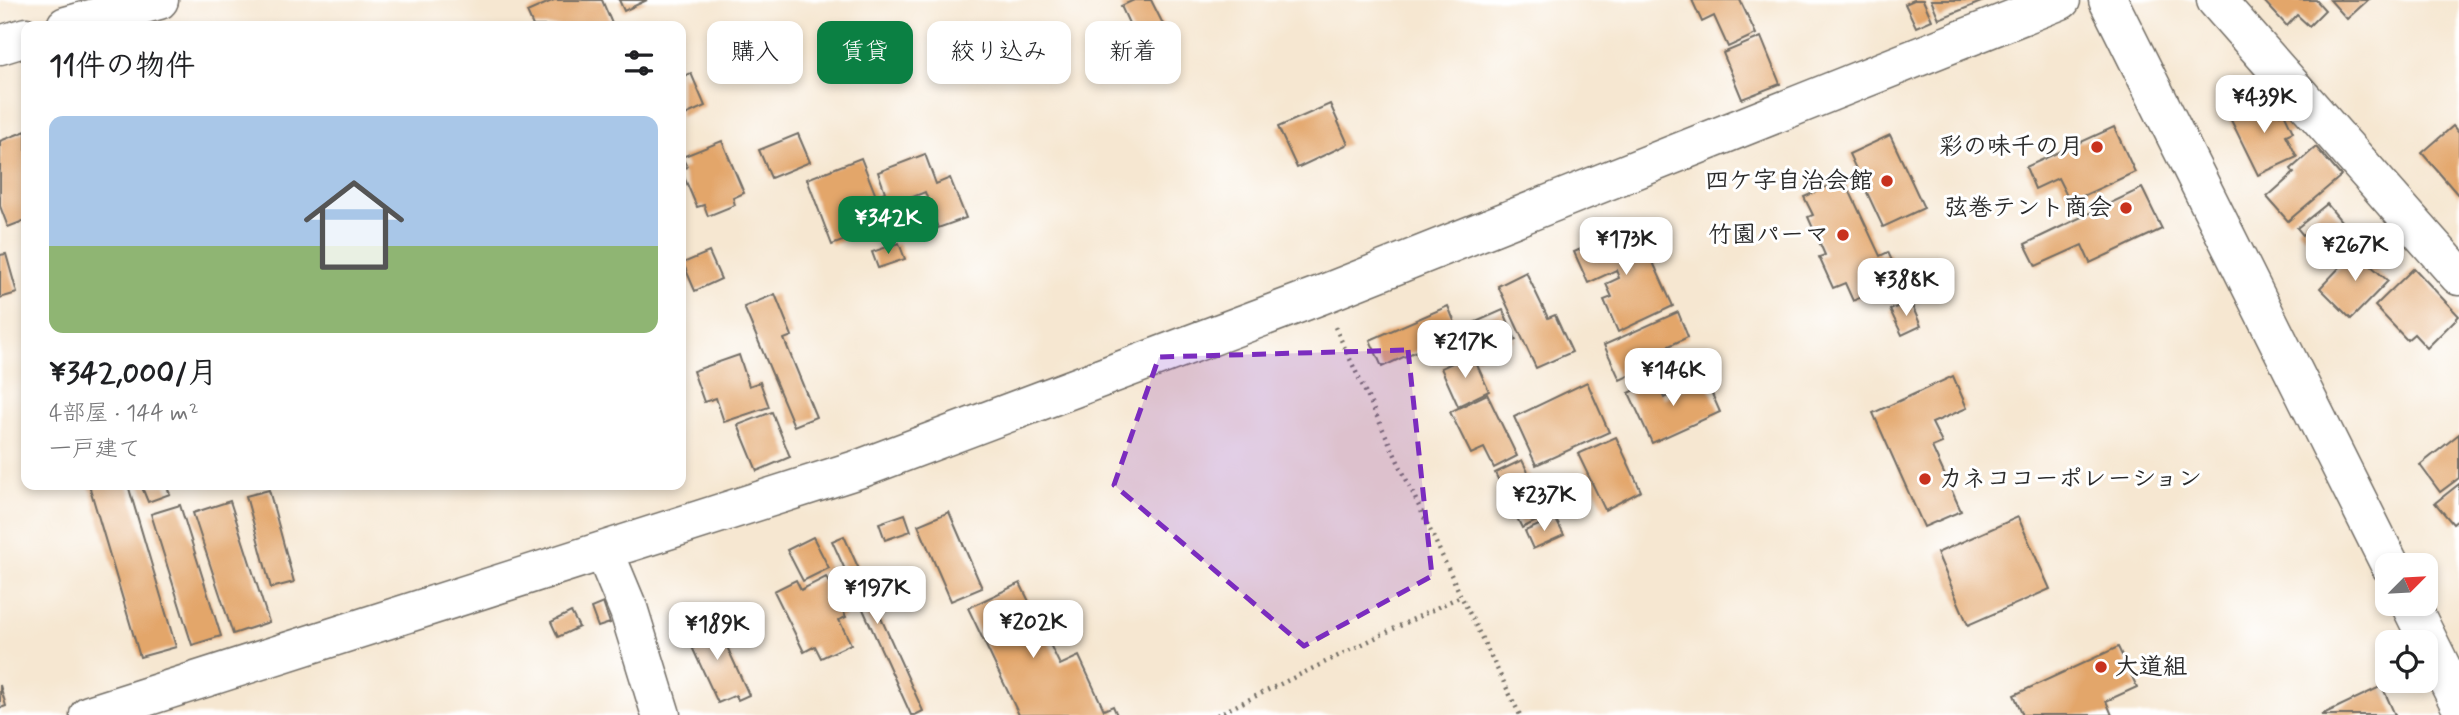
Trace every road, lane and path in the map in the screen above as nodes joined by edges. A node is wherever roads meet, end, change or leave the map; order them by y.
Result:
1 (159, 0) edge
2 (2062, 0) edge
3 (2108, 0) edge
4 (2216, 0) edge
5 (84, 21) edge
6 (21, 39) edge
7 (0, 45) edge
8 (2459, 276) edge
9 (1321, 295) junction
10 (604, 551) junction
11 (2384, 553) edge
12 (1461, 596) junction
13 (2416, 616) edge
14 (2459, 703) edge
15 (89, 715) edge
16 (661, 715) edge
17 (1217, 715) edge
18 (1520, 715) edge

1 - 5 street
2 - 9 street
3 - 11 street
4 - 8 street
6 - 7 street
9 - 10 street
9 - 12 path
10 - 15 street
10 - 16 street
12 - 17 path
12 - 18 path
13 - 14 street

